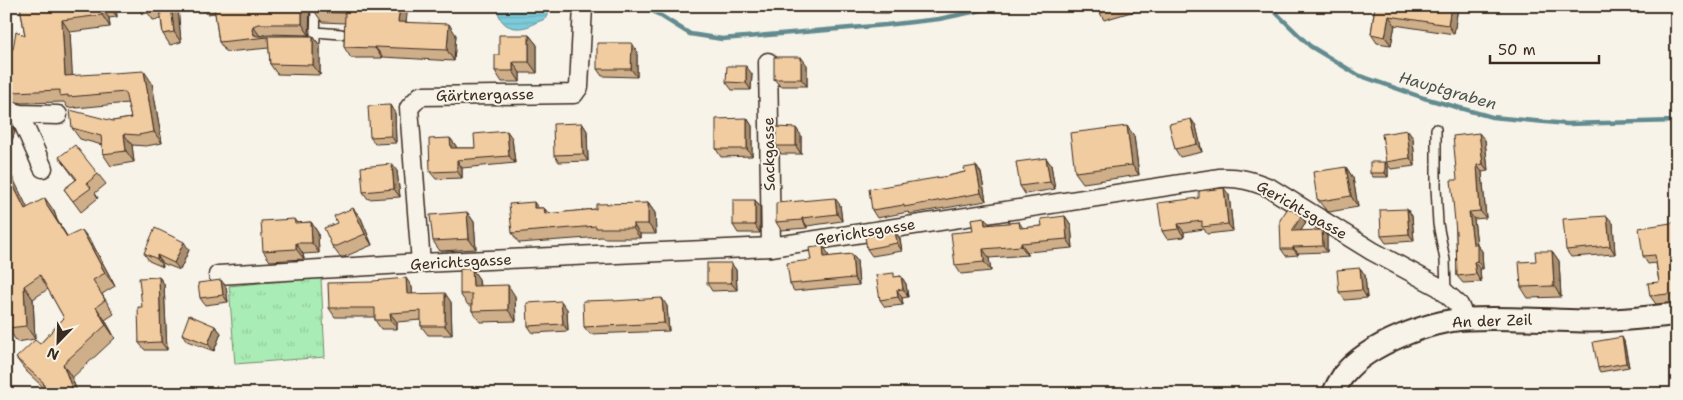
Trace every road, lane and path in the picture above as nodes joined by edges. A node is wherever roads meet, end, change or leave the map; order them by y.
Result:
1 (316, 6) edge
2 (583, 9) edge
3 (315, 32) junction
4 (341, 34) dead end
5 (298, 41) edge
6 (768, 62) dead end
7 (13, 111) edge
8 (58, 115) dead end
9 (1436, 129) dead end
10 (43, 168) dead end
11 (771, 246) junction
12 (421, 263) junction
13 (218, 275) dead end
14 (1446, 292) junction
15 (1677, 314) edge
16 (1465, 319) junction
17 (1333, 394) edge

1 - 3 lane
2 - 12 street, Gärtnergasse
3 - 4 lane
3 - 5 lane
6 - 11 street, Sackgasse
7 - 8 street
7 - 10 street
9 - 14 lane
11 - 12 street, Gerichtsgasse
11 - 14 street, Gerichtsgasse
12 - 13 street, Gerichtsgasse
14 - 16 street, Gerichtsgasse
15 - 16 street, An der Zeil
16 - 17 street, An der Zeil

